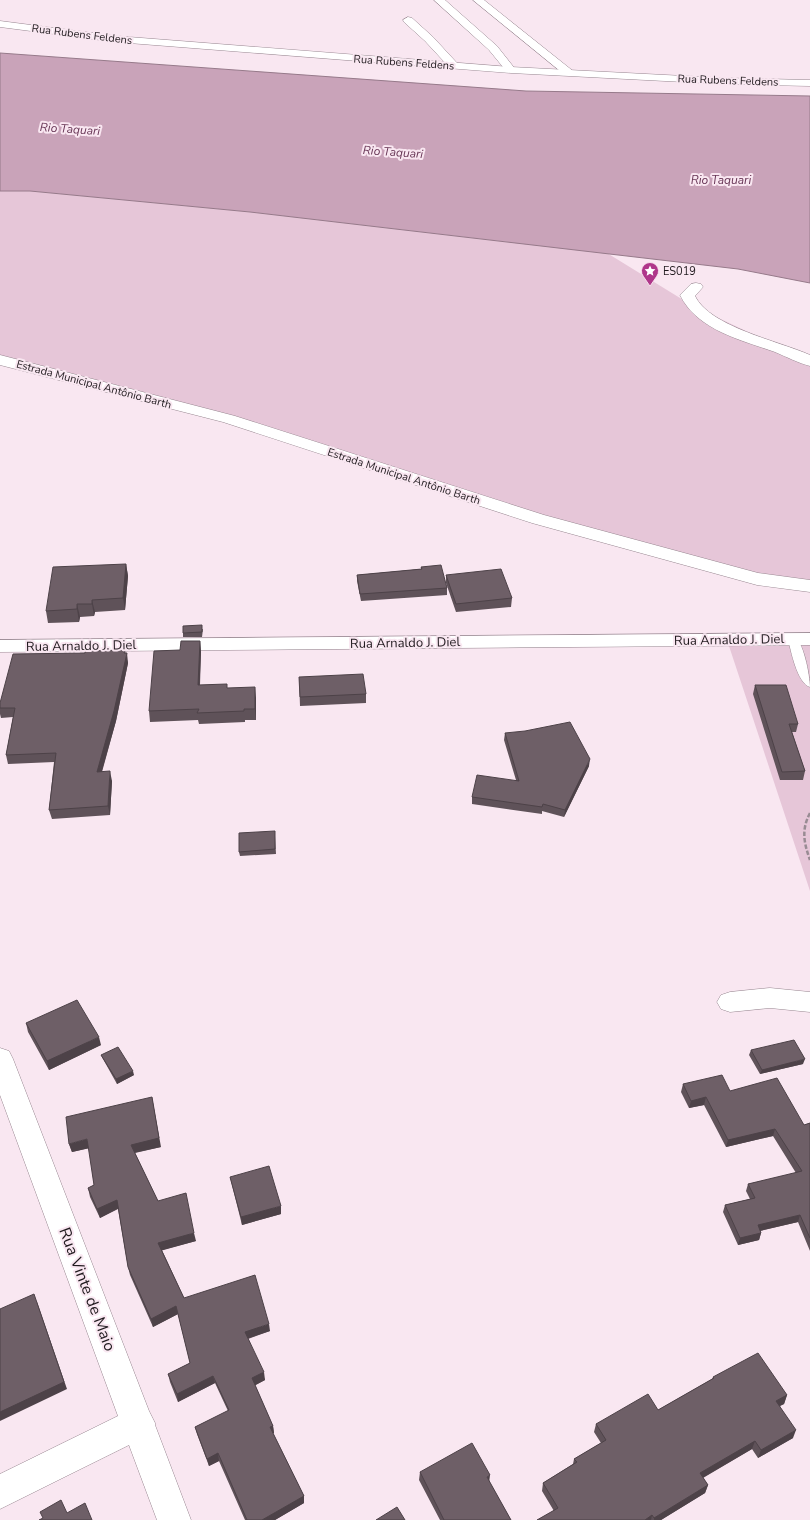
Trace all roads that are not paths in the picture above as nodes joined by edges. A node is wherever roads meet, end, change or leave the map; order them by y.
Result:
1 (439, 0) edge
2 (478, 0) edge
3 (408, 20) dead end
4 (0, 24) edge
5 (453, 65) junction
6 (511, 70) junction
7 (569, 73) junction
8 (810, 83) edge
9 (696, 287) dead end
10 (0, 360) edge
11 (810, 361) edge
12 (810, 586) edge
13 (802, 639) edge
14 (0, 646) edge
15 (810, 683) edge
16 (730, 1002) dead end
17 (810, 1002) edge
18 (0, 1059) edge
19 (139, 1423) junction
20 (0, 1492) edge
21 (174, 1520) edge

1 - 6 street
2 - 7 street
3 - 5 street
4 - 5 street, Rua Rubens Feldens
5 - 6 street, Rua Rubens Feldens
6 - 7 street, Rua Rubens Feldens
7 - 8 street, Rua Rubens Feldens
9 - 11 street
10 - 12 street, Estrada Municipal Antônio Barth
13 - 14 street, Rua Arnaldo J. Diel
13 - 15 lane
16 - 17 street
18 - 19 street, Rua Vinte de Maio
19 - 20 street
19 - 21 street, Rua Vinte de Maio

